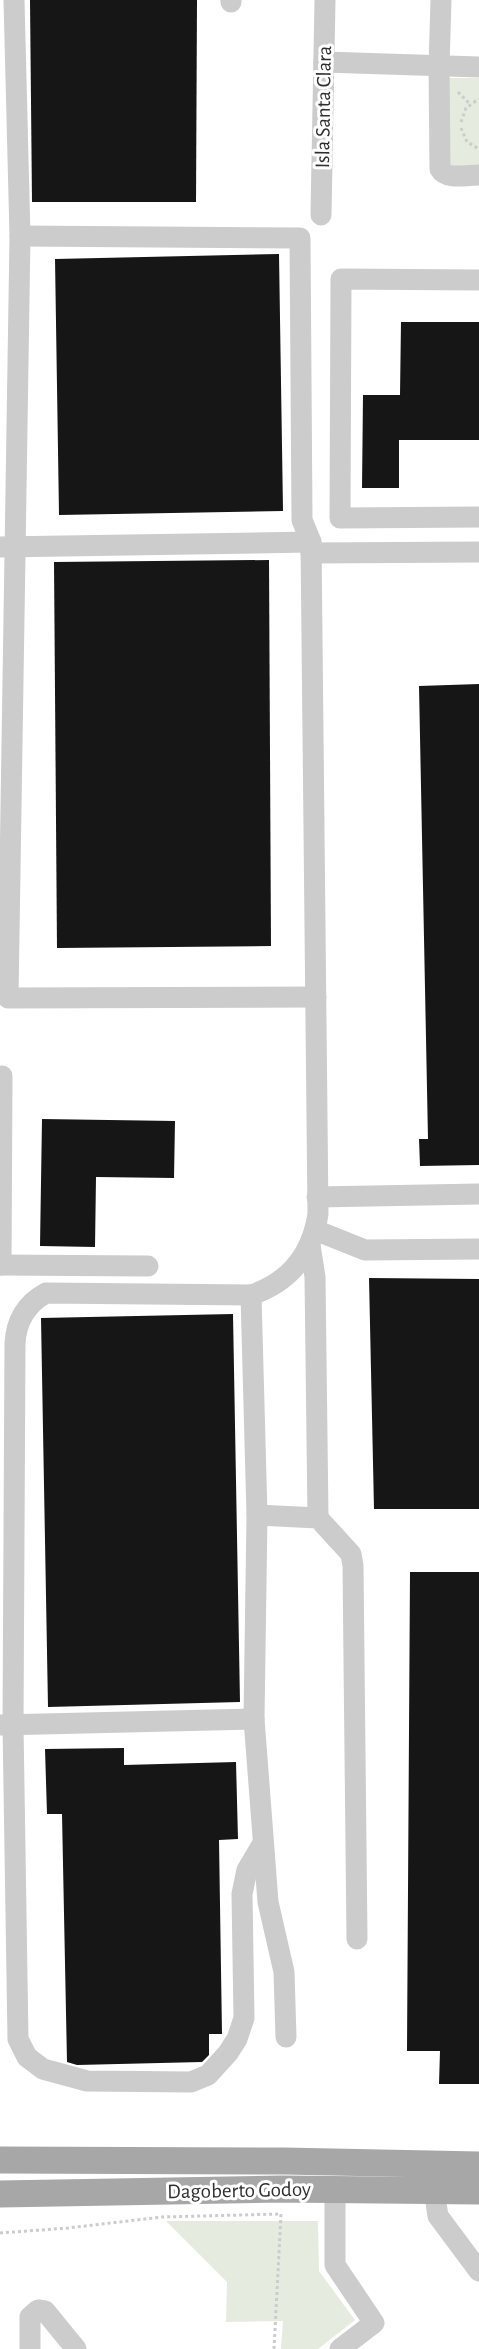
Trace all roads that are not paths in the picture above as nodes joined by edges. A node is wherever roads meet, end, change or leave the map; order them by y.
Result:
1 (14, 0) edge
2 (325, 0) edge
3 (441, 0) edge
4 (324, 62) junction
5 (439, 67) junction
6 (479, 67) edge
7 (479, 175) edge
8 (321, 215) dead end
9 (20, 236) junction
10 (479, 279) edge
11 (476, 517) edge
12 (8, 547) edge
13 (311, 548) junction
14 (476, 552) edge
15 (316, 997) junction
16 (2, 1076) dead end
17 (479, 1194) edge
18 (317, 1197) junction
19 (313, 1238) junction
20 (479, 1249) edge
21 (0, 1265) edge
22 (148, 1266) dead end
23 (251, 1295) junction
24 (257, 1515) junction
25 (318, 1518) junction
26 (254, 1719) junction
27 (6, 1725) edge
28 (263, 1843) junction
29 (357, 1939) dead end
30 (286, 2037) dead end
31 (0, 2160) edge
32 (259, 2161) junction
33 (479, 2164) edge
34 (435, 2177) junction
35 (258, 2189) junction
36 (335, 2189) junction
37 (479, 2191) edge
38 (0, 2194) edge
39 (479, 2271) edge
40 (30, 2349) edge
41 (76, 2349) edge
42 (340, 2349) edge

1 - 9 street
2 - 4 street, Isla Santa Clara
3 - 5 street
4 - 5 street
4 - 8 street, Isla Santa Clara
5 - 6 street
5 - 7 street
9 - 12 street
9 - 13 street
10 - 11 street
11 - 14 street
12 - 13 street
12 - 15 street
13 - 14 street
13 - 15 street
15 - 18 street
16 - 21 street
17 - 18 street
18 - 19 street
19 - 20 street
19 - 23 street
19 - 25 street
21 - 22 street
23 - 24 street
23 - 27 street
24 - 25 street
24 - 26 street
25 - 29 street
26 - 27 street
26 - 28 street
27 - 28 street
28 - 30 street
31 - 32 main road, Dagoberto Godoy
32 - 34 main road, Dagoberto Godoy
32 - 35 main road
33 - 34 main road, Dagoberto Godoy
34 - 36 main road, Dagoberto Godoy
34 - 37 main road, Dagoberto Godoy
34 - 39 street
35 - 36 main road, Dagoberto Godoy
35 - 38 main road, Dagoberto Godoy
36 - 42 street
40 - 41 street

